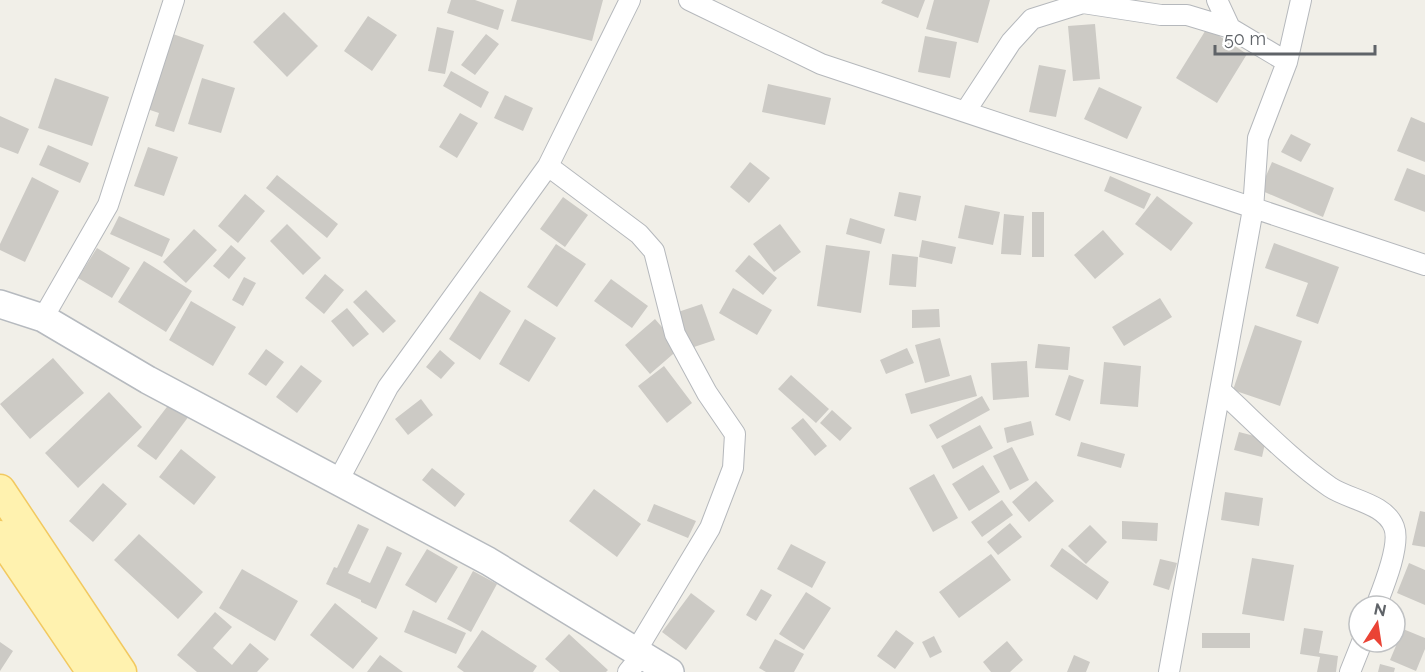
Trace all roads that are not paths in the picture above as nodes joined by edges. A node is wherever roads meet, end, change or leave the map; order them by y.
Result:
1 (174, 0) edge
2 (630, 0) edge
3 (689, 0) edge
4 (1200, 0) edge
5 (1217, 0) edge
6 (1301, 0) edge
7 (1082, 1) edge
8 (1187, 15) junction
9 (1230, 27) junction
10 (1287, 62) junction
11 (965, 112) junction
12 (549, 166) junction
13 (1253, 209) junction
14 (1425, 266) edge
15 (0, 304) edge
16 (43, 318) junction
17 (1220, 390) junction
18 (338, 481) junction
19 (0, 490) edge
20 (0, 536) edge
21 (1381, 594) edge
22 (1357, 654) edge
23 (635, 659) edge
24 (92, 672) edge
25 (121, 672) edge
26 (670, 672) edge
27 (1169, 672) edge
28 (1350, 672) edge

1 - 16 street
2 - 12 street
3 - 11 street
4 - 8 street
5 - 9 street
6 - 10 street
7 - 8 street
7 - 11 street
8 - 9 street
9 - 10 street
10 - 13 street
11 - 13 street
12 - 18 street
12 - 23 street
13 - 14 street
13 - 17 street
15 - 16 main road
16 - 18 main road
17 - 21 street
17 - 27 street
18 - 23 main road
19 - 25 main road
20 - 24 main road
22 - 28 street
23 - 26 main road

